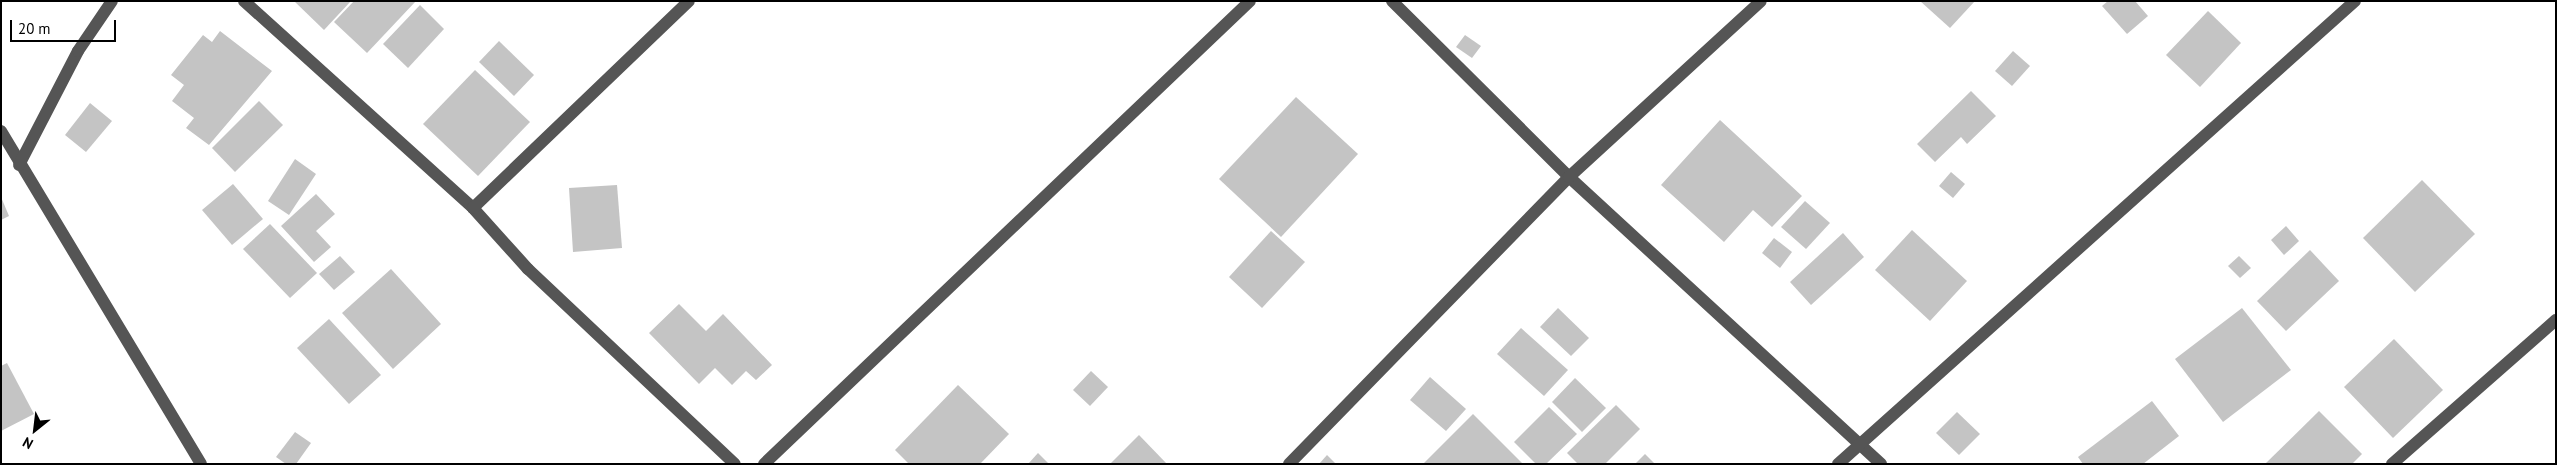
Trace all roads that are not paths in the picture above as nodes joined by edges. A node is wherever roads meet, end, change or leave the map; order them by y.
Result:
1 (112, 1) edge
2 (244, 1) edge
3 (689, 1) edge
4 (1250, 1) edge
5 (1392, 1) edge
6 (1761, 1) edge
7 (2354, 1) edge
8 (1, 131) edge
9 (19, 165) junction
10 (1569, 176) junction
11 (473, 208) junction
12 (2556, 320) edge
13 (1860, 442) junction
14 (200, 464) edge
15 (735, 464) edge
16 (764, 464) edge
17 (1289, 464) edge
18 (1838, 464) edge
19 (1881, 464) edge
20 (2392, 464) edge

1 - 9 street
2 - 11 street
3 - 11 street
4 - 16 street
5 - 10 street
6 - 10 street
7 - 13 street
8 - 9 street
9 - 14 street
10 - 13 street
10 - 17 street
11 - 15 street
12 - 20 street
13 - 18 street
13 - 19 street

